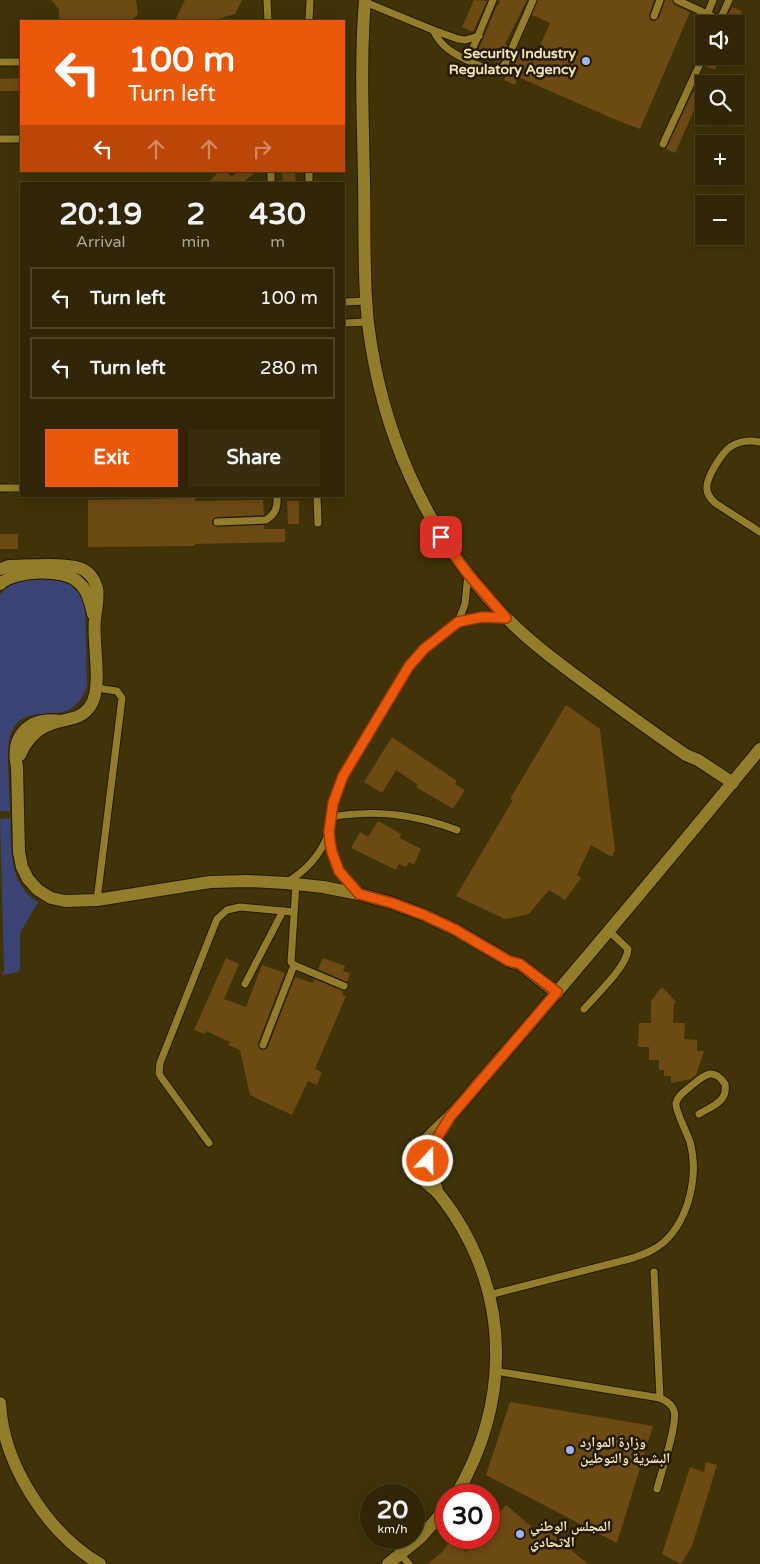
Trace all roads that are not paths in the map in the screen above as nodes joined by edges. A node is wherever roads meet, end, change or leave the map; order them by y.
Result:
1 (268, 0) edge
2 (310, 0) edge
3 (493, 0) edge
4 (533, 0) edge
5 (660, 0) edge
6 (677, 0) edge
7 (713, 0) edge
8 (729, 0) edge
9 (365, 1) edge
10 (707, 15) joint
11 (722, 15) edge
12 (654, 16) dead end
13 (268, 20) edge
14 (309, 20) edge
15 (433, 30) junction
16 (479, 36) junction
17 (468, 60) junction
18 (0, 62) edge
19 (20, 62) edge
20 (699, 65) edge
21 (20, 138) edge
22 (0, 139) edge
23 (663, 144) dead end
24 (366, 301) junction
25 (345, 302) edge
26 (368, 322) junction
27 (345, 323) edge
28 (760, 442) edge
29 (0, 488) edge
30 (20, 488) edge
31 (277, 497) edge
32 (317, 497) edge
33 (217, 522) dead end
34 (318, 523) dead end
35 (760, 532) edge
36 (0, 569) edge
37 (41, 570) junction
38 (468, 574) junction
39 (0, 584) edge
40 (506, 618) junction
41 (458, 622) junction
42 (96, 688) junction
43 (760, 749) edge
44 (730, 786) junction
45 (330, 817) junction
46 (457, 830) dead end
47 (329, 832) junction
48 (291, 883) junction
49 (359, 894) junction
50 (97, 900) junction
51 (283, 911) junction
52 (294, 912) junction
53 (608, 931) junction
54 (294, 965) junction
55 (244, 984) dead end
56 (344, 986) dead end
57 (554, 996) junction
58 (584, 1009) dead end
59 (262, 1045) dead end
60 (699, 1114) dead end
61 (209, 1143) dead end
62 (654, 1272) dead end
63 (489, 1295) junction
64 (495, 1372) junction
65 (660, 1398) junction
66 (0, 1403) edge
67 (0, 1413) edge
68 (462, 1484) edge
69 (657, 1488) dead end
70 (435, 1521) edge
71 (405, 1559) edge
72 (100, 1564) edge
73 (388, 1564) edge

1 - 13 lane
2 - 14 lane
3 - 16 lane
4 - 17 lane
5 - 12 lane
6 - 10 lane
7 - 10 lane
8 - 11 lane
9 - 15 lane
9 - 24 street
15 - 16 lane
15 - 17 lane
16 - 17 lane
18 - 19 lane
20 - 23 lane
21 - 22 lane
24 - 25 lane
24 - 26 street
26 - 27 lane
26 - 38 street
28 - 35 lane
29 - 30 lane
31 - 33 lane
32 - 34 lane
36 - 37 street
37 - 39 street
37 - 42 street
38 - 40 street
38 - 41 lane
40 - 41 lane
40 - 44 street
41 - 45 lane
42 - 50 lane
42 - 50 street
43 - 44 street
44 - 53 street
45 - 46 lane
45 - 47 lane
47 - 48 lane
47 - 49 lane
48 - 49 street
48 - 50 street
48 - 52 lane
49 - 57 street
51 - 52 lane
51 - 55 lane
51 - 61 lane
52 - 54 lane
53 - 57 street
53 - 58 lane
54 - 56 lane
54 - 59 lane
57 - 63 street
60 - 63 lane
62 - 65 lane
63 - 64 street
64 - 65 lane
64 - 68 street
65 - 69 lane
66 - 67 street
67 - 72 street
70 - 71 street
71 - 73 street

